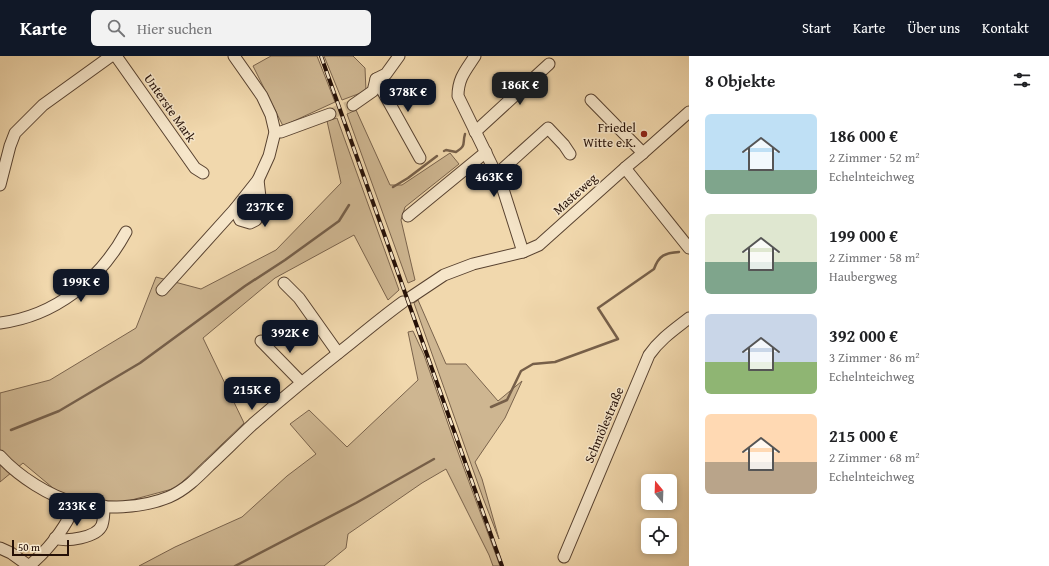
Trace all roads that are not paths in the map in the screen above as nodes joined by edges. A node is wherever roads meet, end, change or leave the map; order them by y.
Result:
1 (111, 56) edge
2 (116, 56) edge
3 (234, 56) edge
4 (399, 56) edge
5 (474, 56) edge
6 (549, 64) dead end
7 (376, 80) junction
8 (592, 100) dead end
9 (353, 105) tunnel mouth
10 (689, 112) edge
11 (330, 114) tunnel mouth
12 (275, 132) junction
13 (475, 132) junction
14 (486, 152) junction
15 (643, 153) junction
16 (570, 154) dead end
17 (420, 158) dead end
18 (624, 168) junction
19 (203, 173) dead end
20 (497, 174) junction
21 (258, 180) junction
22 (0, 185) edge
23 (235, 209) junction
24 (408, 216) dead end
25 (126, 232) dead end
26 (689, 248) edge
27 (523, 252) junction
28 (284, 282) dead end
29 (162, 290) dead end
30 (689, 318) edge
31 (0, 323) edge
32 (261, 341) dead end
33 (338, 353) junction
34 (301, 382) junction
35 (0, 456) edge
36 (76, 503) junction
37 (104, 506) junction
38 (55, 538) junction
39 (0, 548) edge
40 (564, 557) dead end
41 (29, 566) edge

1 - 22 street
2 - 19 street, Unterste Mark
3 - 12 street
4 - 7 street
5 - 13 street
6 - 13 street
7 - 9 street
7 - 17 street
8 - 15 street
10 - 15 street, Masteweg
11 - 12 street
12 - 21 street
13 - 14 street
14 - 20 street
14 - 24 street
15 - 18 street, Masteweg
16 - 20 street
18 - 26 street
18 - 27 street, Masteweg
20 - 27 street
21 - 23 street
21 - 23 street
23 - 29 street
25 - 31 street
27 - 33 street, Masteweg
28 - 33 street
30 - 40 street, Schmölestraße
32 - 34 street
33 - 34 street, Masteweg
34 - 37 street, Masteweg
35 - 36 street, Masteweg
36 - 37 street, Masteweg
36 - 38 street
37 - 38 street
38 - 41 street
39 - 41 street

